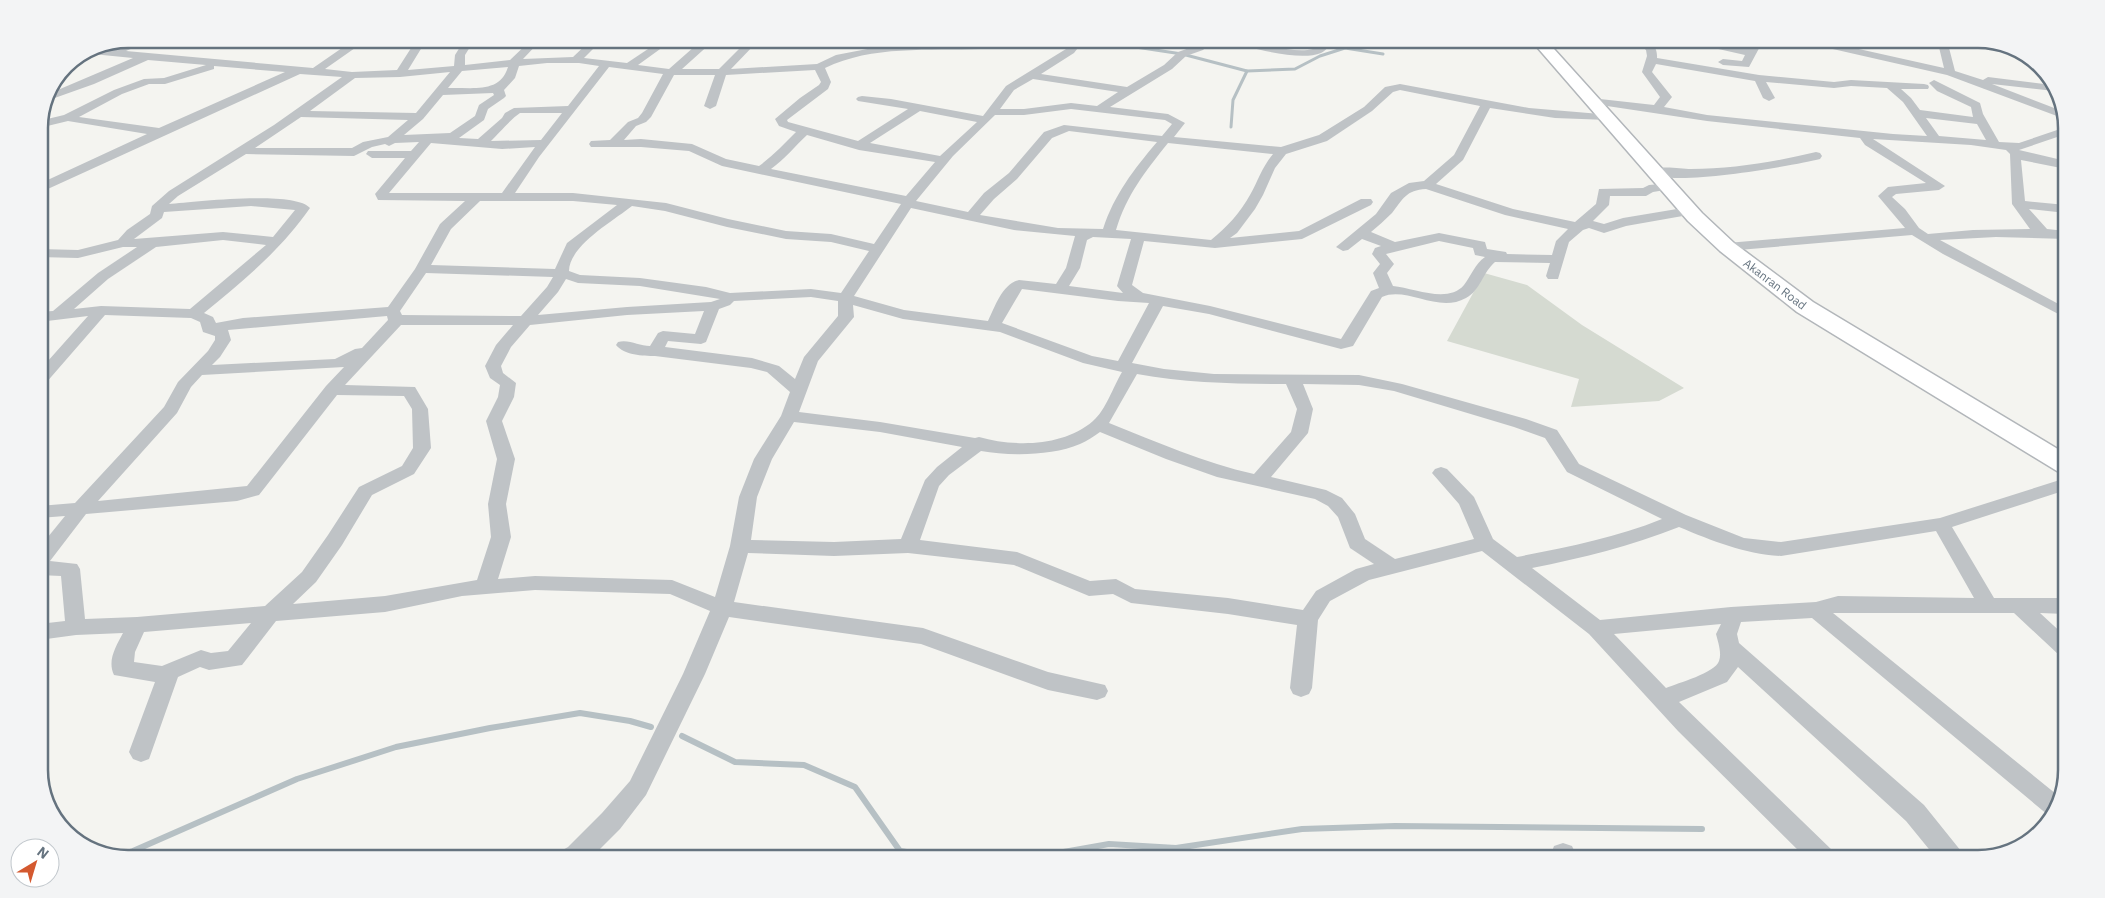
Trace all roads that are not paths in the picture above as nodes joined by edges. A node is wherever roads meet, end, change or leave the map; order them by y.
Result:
1 (125, 48) edge
2 (349, 48) edge
3 (416, 48) edge
4 (464, 48) edge
5 (528, 48) edge
6 (589, 48) edge
7 (656, 48) edge
8 (699, 48) edge
9 (745, 48) edge
10 (916, 48) edge
11 (1071, 48) edge
12 (1199, 48) edge
13 (1275, 48) edge
14 (1321, 48) edge
15 (1545, 48) edge
16 (1650, 48) edge
17 (1686, 48) edge
18 (1720, 48) edge
19 (1754, 48) edge
20 (1842, 48) edge
21 (1944, 48) edge
22 (1725, 49) junction
23 (101, 53) edge
24 (112, 53) junction
25 (1752, 53) junction
26 (1652, 55) junction
27 (1686, 55) junction
28 (146, 57) junction
29 (576, 60) junction
30 (515, 62) junction
31 (1721, 62) junction
32 (220, 64) junction
33 (606, 64) junction
34 (628, 67) junction
35 (819, 67) junction
36 (459, 68) junction
37 (303, 70) junction
38 (315, 72) junction
39 (671, 72) junction
40 (1948, 72) junction
41 (720, 73) junction
42 (400, 74) junction
43 (352, 75) junction
44 (1030, 75) junction
45 (1975, 80) junction
46 (1929, 85) junction
47 (1891, 86) junction
48 (2046, 87) edge
49 (1764, 88) junction
50 (498, 89) junction
51 (1130, 91) junction
52 (440, 92) junction
53 (1806, 94) dead end
54 (55, 95) edge
55 (524, 98) dead end
56 (862, 99) dead end
57 (1907, 100) junction
58 (1591, 101) junction
59 (1486, 105) junction
60 (710, 106) dead end
61 (918, 107) junction
62 (1100, 109) junction
63 (1657, 109) junction
64 (518, 110) junction
65 (572, 110) junction
66 (1914, 113) junction
67 (2056, 113) edge
68 (298, 114) junction
69 (989, 116) junction
70 (419, 117) junction
71 (1608, 117) junction
72 (68, 118) junction
73 (1981, 121) junction
74 (48, 123) edge
75 (286, 123) junction
76 (318, 126) dead end
77 (805, 130) junction
78 (161, 132) junction
79 (2057, 133) edge
80 (1864, 135) junction
81 (1166, 138) junction
82 (428, 139) junction
83 (391, 140) junction
84 (1936, 140) junction
85 (481, 143) junction
86 (545, 143) junction
87 (595, 144) dead end
88 (614, 144) junction
89 (1994, 144) junction
90 (859, 146) junction
91 (243, 150) junction
92 (2013, 150) junction
93 (1282, 151) junction
94 (414, 155) junction
95 (1816, 156) dead end
96 (943, 160) junction
97 (2057, 162) edge
98 (761, 170) junction
99 (1662, 179) junction
100 (48, 184) edge
101 (1427, 185) junction
102 (478, 196) junction
103 (506, 198) junction
104 (629, 202) junction
105 (908, 202) junction
106 (1366, 202) dead end
107 (2019, 204) junction
108 (2057, 208) edge
109 (157, 209) junction
110 (1690, 211) junction
111 (971, 217) junction
112 (1578, 227) junction
113 (1092, 232) junction
114 (1108, 233) junction
115 (1360, 233) junction
116 (1920, 234) junction
117 (1138, 236) junction
118 (2058, 236) edge
119 (278, 242) junction
120 (123, 243) junction
121 (152, 243) junction
122 (1214, 244) junction
123 (1394, 246) junction
124 (1343, 247) dead end
125 (1727, 247) junction
126 (878, 249) junction
127 (48, 253) edge
128 (1516, 257) junction
129 (1558, 259) junction
130 (422, 269) junction
131 (562, 273) junction
132 (1553, 276) dead end
133 (1060, 290) junction
134 (1387, 290) junction
135 (730, 297) junction
136 (1138, 297) junction
137 (845, 298) junction
138 (1158, 302) junction
139 (713, 306) junction
140 (2057, 309) edge
141 (101, 310) junction
142 (193, 314) junction
143 (57, 315) junction
144 (395, 315) junction
145 (48, 316) edge
146 (524, 321) junction
147 (993, 326) junction
148 (208, 329) junction
149 (624, 345) dead end
150 (371, 346) junction
151 (655, 351) junction
152 (1126, 368) junction
153 (197, 370) junction
154 (48, 371) edge
155 (1292, 379) junction
156 (332, 390) junction
157 (800, 391) junction
158 (789, 416) junction
159 (1099, 425) junction
160 (979, 443) junction
161 (2058, 460) edge
162 (1441, 473) dead end
163 (1258, 480) junction
164 (2058, 487) edge
165 (82, 508) junction
166 (48, 511) edge
167 (1679, 520) junction
168 (1941, 524) junction
169 (1486, 543) junction
170 (740, 546) junction
171 (908, 546) junction
172 (48, 551) edge
173 (1514, 565) junction
174 (1392, 566) junction
175 (48, 568) edge
176 (485, 587) junction
177 (2018, 605) junction
178 (1989, 606) junction
179 (2058, 606) edge
180 (722, 608) junction
181 (1816, 610) junction
182 (271, 613) junction
183 (1731, 615) junction
184 (1308, 619) junction
185 (136, 625) junction
186 (76, 627) junction
187 (1596, 628) junction
188 (48, 631) edge
189 (2058, 641) edge
190 (1730, 647) junction
191 (169, 672) junction
192 (1301, 688) dead end
193 (1097, 691) dead end
194 (1662, 699) junction
195 (141, 752) dead end
196 (2050, 803) edge
197 (584, 850) edge
198 (1815, 850) edge
199 (1945, 850) edge

1 - 24 street
2 - 38 street
3 - 42 street
4 - 36 street
5 - 30 street
6 - 29 street
7 - 34 street
8 - 39 street
9 - 41 street
10 - 35 street
11 - 44 street
12 - 51 street
13 - 14 street
15 - 58 main road, Akanran Road
16 - 26 street
17 - 27 street
18 - 22 street
19 - 25 street
20 - 40 street
21 - 40 street
22 - 25 street
22 - 31 street
23 - 24 street
24 - 28 street
25 - 31 street
26 - 27 street
26 - 49 street
26 - 63 street
27 - 31 street
28 - 32 street
28 - 54 street
29 - 30 street
29 - 33 street
30 - 36 street
30 - 50 street
32 - 37 street
32 - 72 street
33 - 34 street
33 - 65 street
34 - 39 street
35 - 41 street
35 - 77 street
36 - 42 street
36 - 52 street
37 - 38 street
37 - 78 street
38 - 43 street
39 - 41 street
39 - 88 street
40 - 45 street
40 - 46 street
41 - 60 street
42 - 43 street
43 - 68 street
44 - 51 street
44 - 69 street
45 - 48 street
45 - 67 street
46 - 47 street
46 - 57 street
46 - 73 street
47 - 49 street
47 - 57 street
49 - 53 street
50 - 52 street
50 - 82 street
51 - 62 street
52 - 70 street
55 - 64 street
56 - 61 street
57 - 66 street
58 - 63 street
58 - 71 main road, Akanran Road
59 - 71 street
59 - 93 street
59 - 101 street
61 - 69 street
61 - 90 street
62 - 69 street
62 - 81 street
63 - 80 street
64 - 65 street
64 - 85 street
65 - 86 street
66 - 73 street
66 - 84 street
68 - 70 street
68 - 75 street
69 - 96 street
70 - 83 street
71 - 99 main road, Akanran Road
72 - 74 street
72 - 78 street
73 - 89 street
75 - 76 street
75 - 91 street
77 - 90 street
77 - 98 street
78 - 100 street
79 - 92 street
80 - 84 street
80 - 116 street
81 - 93 street
81 - 111 street
81 - 114 street
82 - 83 street
82 - 85 street
82 - 94 street
83 - 91 street
83 - 94 street
84 - 89 street
85 - 86 street
86 - 103 street
87 - 88 street
88 - 98 street
89 - 92 street
90 - 96 street
91 - 109 street
92 - 97 street
92 - 107 street
93 - 122 street
94 - 102 street
95 - 99 street
96 - 105 street
98 - 105 street
99 - 110 main road, Akanran Road
99 - 112 street
101 - 112 street
101 - 115 street
102 - 103 street
102 - 130 street
103 - 104 street
104 - 126 street
104 - 131 street
105 - 111 street
105 - 126 street
106 - 122 street
107 - 108 street
107 - 118 street
109 - 119 street
109 - 120 street
110 - 112 street
110 - 125 main road, Akanran Road
111 - 113 street
112 - 129 street
113 - 114 street
113 - 133 street
114 - 117 street
115 - 123 street
115 - 124 street
116 - 118 street
116 - 125 street
116 - 140 street
117 - 122 street
117 - 136 street
119 - 121 street
119 - 142 street
120 - 121 street
120 - 127 street
121 - 143 street
123 - 128 street
123 - 134 street
125 - 161 main road, Akanran Road
126 - 137 street
128 - 129 street
128 - 134 street
129 - 132 street
130 - 131 street
130 - 144 street
131 - 135 street
131 - 146 street
133 - 136 street
133 - 147 street
134 - 138 street
135 - 137 street
135 - 139 street
136 - 138 street
137 - 147 street
137 - 157 street
138 - 152 street
139 - 146 street
139 - 151 street
141 - 142 street
141 - 143 street
141 - 154 street
142 - 148 street
143 - 145 street
144 - 146 street
144 - 148 street
144 - 150 street
146 - 176 street
147 - 152 street
148 - 153 street
149 - 151 street
150 - 153 street
150 - 156 street
151 - 157 street
152 - 155 street
152 - 159 street
153 - 165 street
155 - 163 street
155 - 167 street
156 - 165 street
156 - 182 street
157 - 158 street
158 - 160 street
158 - 170 street
159 - 160 street
159 - 163 street
160 - 171 street
162 - 169 street
163 - 174 street
164 - 168 street
165 - 166 street
165 - 172 street
167 - 168 street
167 - 173 street
168 - 178 street
169 - 173 street
169 - 174 street
170 - 171 street
170 - 180 street
171 - 184 street
173 - 187 street
174 - 184 street
175 - 186 street
176 - 180 street
176 - 182 street
177 - 178 street
177 - 179 street
177 - 189 street
178 - 181 street
180 - 193 street
180 - 197 street
181 - 183 street
181 - 196 street
182 - 185 street
182 - 191 street
183 - 187 street
183 - 190 street
184 - 192 street
185 - 186 street
185 - 191 street
186 - 188 street
187 - 194 street
190 - 194 street
190 - 199 street
191 - 195 street
194 - 198 street

